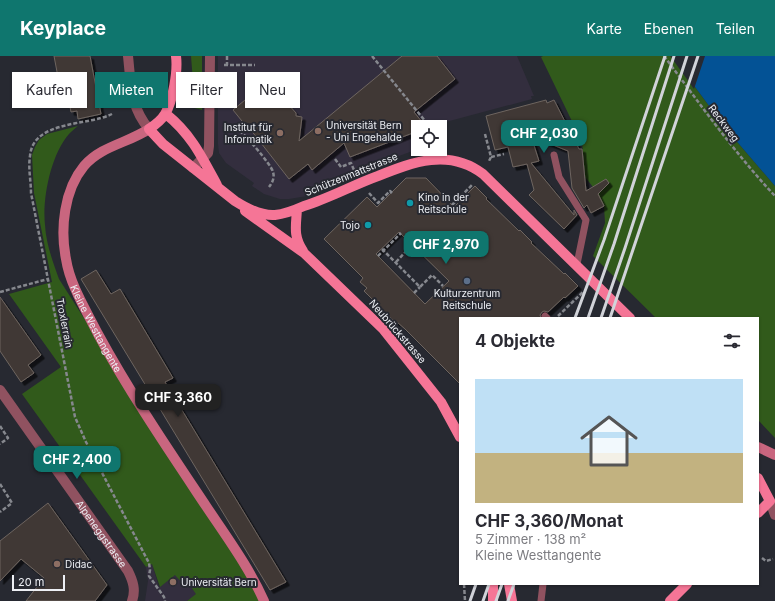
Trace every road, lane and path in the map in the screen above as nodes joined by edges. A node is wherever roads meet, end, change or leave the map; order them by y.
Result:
1 (128, 56) edge
2 (176, 56) edge
3 (210, 56) edge
4 (227, 56) edge
5 (372, 56) edge
6 (664, 56) edge
7 (255, 65) dead end
8 (112, 114) dead end
9 (166, 114) junction
10 (424, 120) edge
11 (222, 124) dead end
12 (149, 129) junction
13 (485, 134) dead end
14 (504, 154) dead end
15 (554, 155) dead end
16 (203, 158) junction
17 (492, 158) junction
18 (335, 160) dead end
19 (489, 161) dead end
20 (193, 168) junction
21 (354, 170) dead end
22 (483, 174) junction
23 (269, 187) dead end
24 (219, 188) junction
25 (392, 192) dead end
26 (775, 196) edge
27 (235, 201) junction
28 (378, 203) dead end
29 (452, 205) dead end
30 (297, 209) junction
31 (401, 233) dead end
32 (412, 245) dead end
33 (383, 249) junction
34 (304, 253) junction
35 (378, 256) dead end
36 (396, 262) junction
37 (576, 264) junction
38 (48, 279) junction
39 (593, 281) junction
40 (443, 286) dead end
41 (420, 287) junction
42 (0, 292) edge
43 (414, 293) dead end
44 (562, 313) junction
45 (558, 317) edge
46 (560, 317) edge
47 (629, 317) edge
48 (0, 390) edge
49 (0, 426) edge
50 (459, 435) edge
51 (0, 444) edge
52 (759, 447) edge
53 (775, 455) edge
54 (759, 480) edge
55 (0, 484) edge
56 (772, 499) edge
57 (0, 512) edge
58 (759, 512) edge
59 (775, 515) edge
60 (762, 558) dead end
61 (774, 559) dead end
62 (464, 585) edge
63 (493, 585) edge
64 (509, 585) edge
65 (543, 585) edge
66 (686, 585) edge
67 (132, 601) edge
68 (164, 601) edge
69 (264, 601) edge
70 (465, 601) edge
71 (493, 601) edge
72 (512, 601) edge
73 (541, 601) edge
74 (670, 601) edge

1 - 12 street
2 - 9 main road
3 - 16 street
4 - 7 path
5 - 10 path
6 - 26 path, Reckweg
8 - 38 path, Troxlerrain
9 - 12 main road
9 - 16 main road, Schützenmattstrasse
11 - 23 path
12 - 20 main road, Schützenmattstrasse
12 - 69 main road, Kleine Westtangente
13 - 17 path
14 - 17 path
15 - 37 lane
16 - 20 street
16 - 24 main road, Schützenmattstrasse
17 - 19 path
18 - 21 path
20 - 24 main road, Schützenmattstrasse
22 - 29 path
22 - 30 main road, Schützenmattstrasse
22 - 37 main road, Schützenmattstrasse
24 - 27 main road, Schützenmattstrasse
25 - 28 path
27 - 30 main road, Schützenmattstrasse
27 - 34 main road, Neubrückstrasse
30 - 34 main road, Neubrückstrasse
31 - 33 path
32 - 36 path
33 - 35 path
33 - 36 path
34 - 50 main road, Neubrückstrasse
36 - 41 path
37 - 39 main road, Schützenmattstrasse
38 - 42 path
38 - 68 path, Troxlerrain
39 - 44 path
39 - 47 main road, Schützenmattstrasse
40 - 41 path
41 - 43 path
44 - 45 path
44 - 46 path
48 - 67 street, Alpeneggstrasse
49 - 51 path
52 - 53 main road
54 - 56 main road
55 - 57 path
56 - 58 main road
56 - 59 street
60 - 61 path
62 - 70 path
63 - 71 main road
64 - 72 main road
65 - 73 lane
66 - 74 main road

